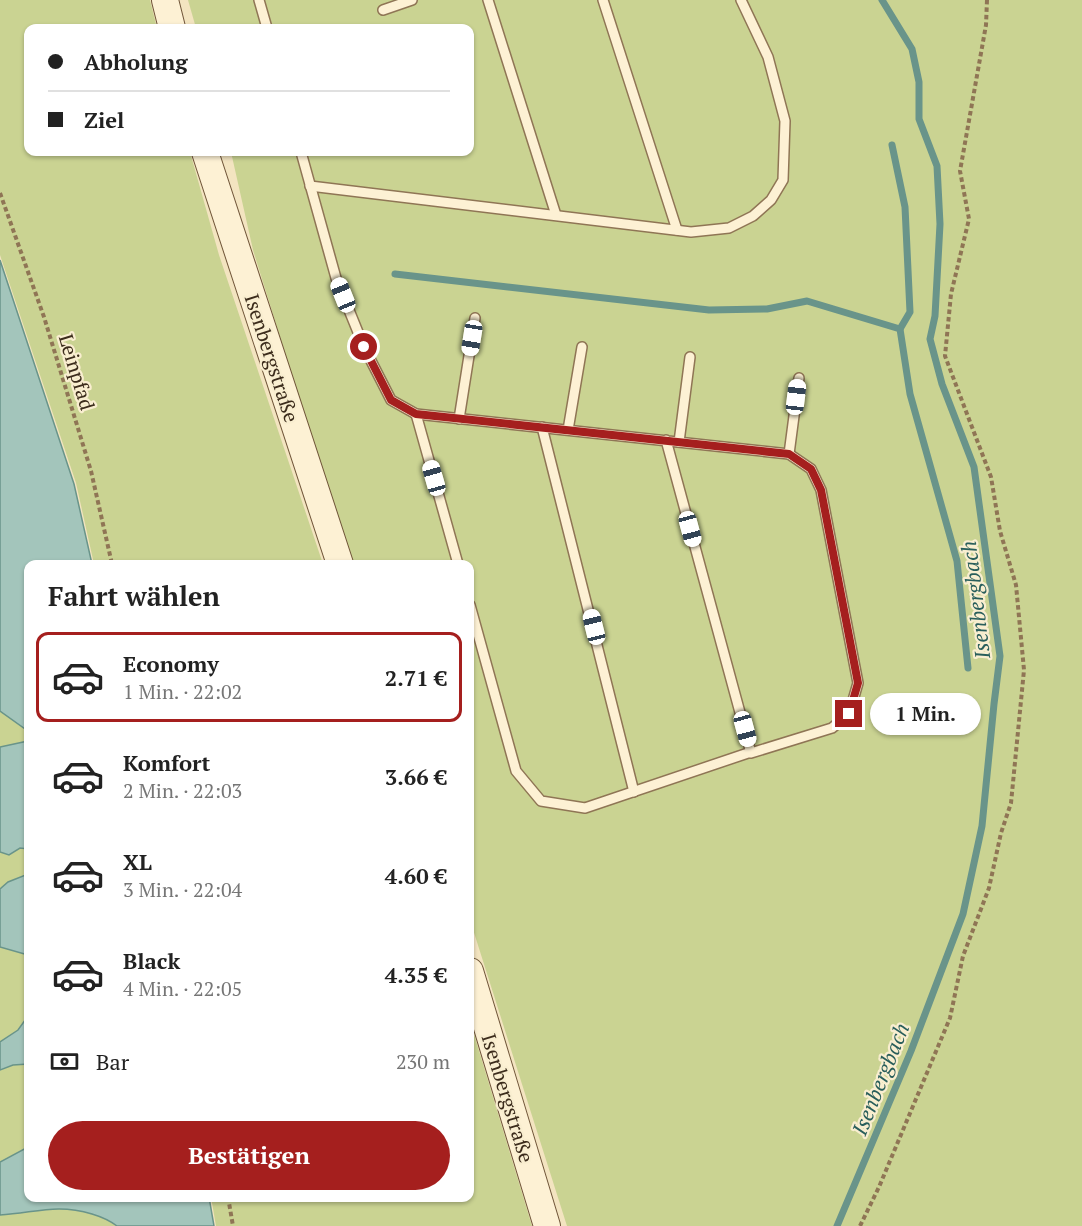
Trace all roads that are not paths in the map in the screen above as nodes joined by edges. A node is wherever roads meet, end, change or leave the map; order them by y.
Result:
1 (165, 0) edge
2 (259, 0) edge
3 (412, 0) edge
4 (488, 0) edge
5 (603, 0) edge
6 (741, 0) edge
7 (383, 10) dead end
8 (171, 24) edge
9 (266, 24) edge
10 (206, 156) edge
11 (302, 156) edge
12 (310, 186) junction
13 (556, 215) junction
14 (676, 230) junction
15 (475, 318) dead end
16 (582, 347) dead end
17 (690, 357) dead end
18 (799, 378) dead end
19 (416, 414) junction
20 (459, 418) junction
21 (542, 427) junction
22 (568, 430) junction
23 (666, 440) junction
24 (679, 442) junction
25 (789, 454) junction
26 (339, 560) edge
27 (457, 560) edge
28 (474, 619) edge
29 (751, 752) junction
30 (634, 792) junction
31 (474, 984) edge
32 (547, 1226) edge

1 - 8 main road
2 - 9 lane
3 - 7 lane
4 - 13 lane
5 - 14 lane
6 - 14 lane
10 - 26 main road, Isenbergstraße
11 - 12 lane
12 - 13 lane
12 - 19 lane
13 - 14 lane
15 - 20 lane
16 - 22 lane
17 - 24 lane
18 - 25 lane
19 - 20 lane
19 - 27 lane
20 - 21 lane
21 - 22 lane
21 - 30 lane
22 - 23 lane
23 - 24 lane
23 - 29 lane
24 - 25 lane
25 - 29 lane
28 - 30 lane
29 - 30 lane
31 - 32 main road, Isenbergstraße

